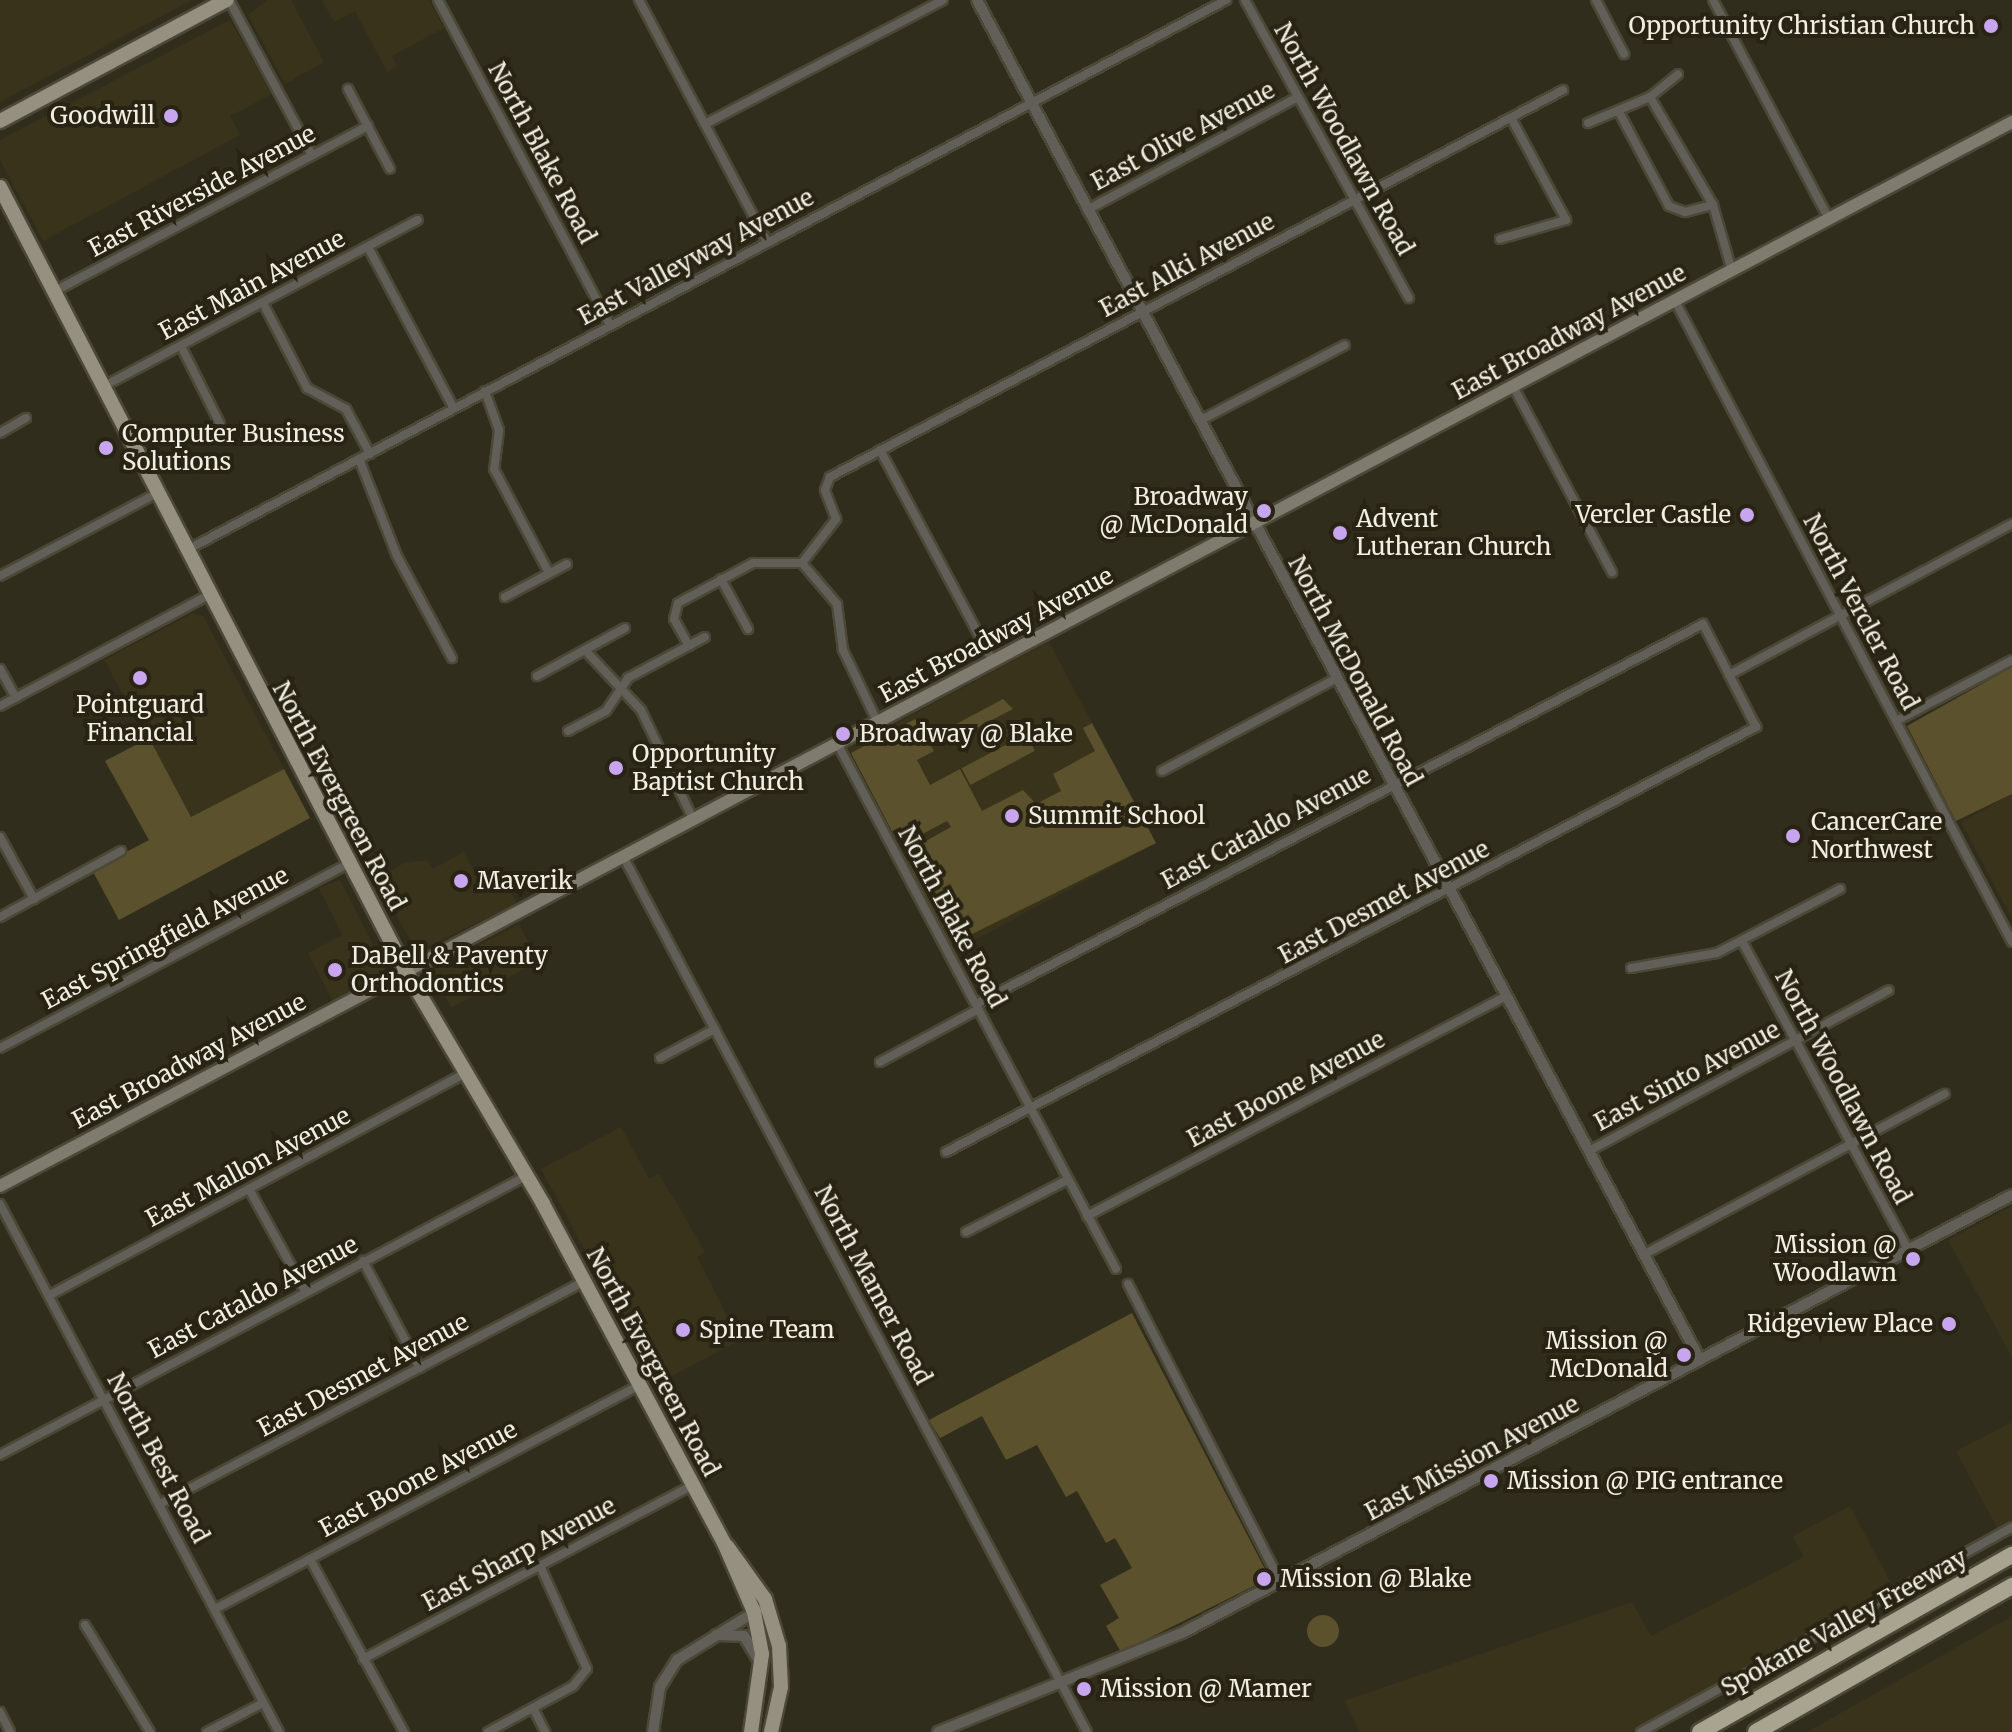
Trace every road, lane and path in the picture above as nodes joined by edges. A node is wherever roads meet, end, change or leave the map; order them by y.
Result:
1 (228, 0) edge
2 (438, 0) edge
3 (639, 0) edge
4 (943, 0) edge
5 (977, 0) edge
6 (1226, 0) edge
7 (1245, 0) edge
8 (1596, 0) edge
9 (1713, 0) edge
10 (1624, 54) dead end
11 (1678, 74) dead end
12 (348, 89) dead end
13 (1563, 90) dead end
14 (1298, 97) junction
15 (1650, 97) junction
16 (1030, 103) junction
17 (1619, 112) junction
18 (1511, 118) junction
19 (0, 121) edge
20 (2012, 122) edge
21 (1588, 123) dead end
22 (705, 124) junction
23 (368, 126) junction
24 (312, 155) junction
25 (390, 169) dead end
26 (0, 187) edge
27 (1353, 198) junction
28 (1713, 205) junction
29 (1087, 210) junction
30 (1829, 219) junction
31 (418, 220) dead end
32 (1500, 239) dead end
33 (767, 242) junction
34 (368, 247) junction
35 (1732, 271) junction
36 (55, 291) junction
37 (1409, 298) dead end
38 (1675, 301) junction
39 (263, 303) junction
40 (1143, 311) junction
41 (610, 325) junction
42 (1345, 345) dead end
43 (181, 346) junction
44 (104, 386) junction
45 (1513, 386) junction
46 (485, 391) junction
47 (453, 407) junction
48 (26, 418) dead end
49 (1201, 420) junction
50 (220, 424) dead end
51 (0, 433) edge
52 (880, 450) junction
53 (370, 454) junction
54 (359, 459) junction
55 (160, 492) junction
56 (1255, 523) junction
57 (2012, 524) edge
58 (186, 550) junction
59 (802, 563) junction
60 (567, 564) dead end
61 (1612, 572) dead end
62 (549, 573) junction
63 (0, 576) edge
64 (721, 579) junction
65 (207, 596) junction
66 (505, 597) dead end
67 (1839, 616) junction
68 (625, 628) dead end
69 (748, 629) dead end
70 (705, 637) dead end
71 (689, 646) junction
72 (585, 650) junction
73 (452, 658) dead end
74 (2012, 660) edge
75 (993, 662) junction
76 (0, 669) edge
77 (1729, 675) junction
78 (537, 676) dead end
79 (1337, 678) junction
80 (620, 692) junction
81 (16, 698) junction
82 (0, 706) edge
83 (1896, 721) junction
84 (878, 723) junction
85 (568, 731) dead end
86 (838, 745) junction
87 (1162, 771) dead end
88 (1392, 784) junction
89 (694, 821) junction
90 (0, 837) edge
91 (121, 851) dead end
92 (624, 858) junction
93 (349, 863) junction
94 (1840, 889) dead end
95 (1449, 891) junction
96 (34, 899) junction
97 (0, 917) edge
98 (2012, 942) edge
99 (1743, 943) junction
100 (1631, 968) dead end
101 (406, 971) junction
102 (1889, 990) dead end
103 (1504, 997) junction
104 (978, 1006) junction
105 (715, 1029) junction
106 (1796, 1040) junction
107 (0, 1048) edge
108 (660, 1058) dead end
109 (880, 1062) dead end
110 (465, 1073) junction
111 (1945, 1094) dead end
112 (1028, 1108) junction
113 (1851, 1144) junction
114 (1589, 1151) junction
115 (946, 1152) dead end
116 (526, 1176) junction
117 (1067, 1180) junction
118 (0, 1186) edge
119 (249, 1189) junction
120 (2012, 1195) edge
121 (0, 1204) edge
122 (1087, 1216) junction
123 (966, 1232) dead end
124 (1908, 1250) junction
125 (1643, 1255) junction
126 (363, 1261) junction
127 (1116, 1269) dead end
128 (584, 1281) junction
129 (1128, 1284) dead end
130 (305, 1291) junction
131 (50, 1295) junction
132 (1700, 1360) junction
133 (420, 1368) junction
134 (640, 1385) junction
135 (104, 1399) junction
136 (0, 1455) edge
137 (693, 1485) junction
138 (160, 1504) junction
139 (2012, 1527) edge
140 (2012, 1555) edge
141 (310, 1559) junction
142 (540, 1566) junction
143 (1280, 1581) junction
144 (2012, 1586) edge
145 (761, 1608) junction
146 (215, 1609) junction
147 (85, 1625) dead end
148 (710, 1636) junction
149 (363, 1659) junction
150 (763, 1671) junction
151 (1062, 1686) junction
152 (263, 1703) junction
153 (533, 1708) junction
154 (0, 1712) edge
155 (10, 1732) edge
156 (150, 1732) edge
157 (207, 1732) edge
158 (279, 1732) edge
159 (404, 1732) edge
160 (488, 1732) edge
161 (545, 1732) edge
162 (653, 1732) edge
163 (751, 1732) edge
164 (771, 1732) edge
165 (938, 1732) edge
166 (1087, 1732) edge
167 (1641, 1732) edge
168 (1700, 1732) edge
169 (1756, 1732) edge

1 - 19 main road
1 - 24 street
2 - 41 street, North Blake Road
3 - 22 street
4 - 22 street
5 - 16 street, North McDonald Road
6 - 16 street, East Valleyway Avenue
7 - 14 street, North Woodlawn Road
8 - 10 street
9 - 30 street
11 - 15 street
12 - 23 street
13 - 18 street, East Alki Avenue
14 - 27 street, North Woodlawn Road
14 - 29 street, East Olive Avenue
15 - 17 street
15 - 28 street
16 - 29 street, North McDonald Road
16 - 33 street, East Valleyway Avenue
17 - 21 street
17 - 28 street
18 - 27 street, East Alki Avenue
18 - 32 street
20 - 30 main road, East Broadway Avenue
22 - 33 street
23 - 24 street, East Riverside Avenue
23 - 25 street
24 - 36 street, East Riverside Avenue
26 - 36 main road, North Evergreen Road
27 - 37 street, North Woodlawn Road
27 - 40 street, East Alki Avenue
28 - 35 street
29 - 40 street, North McDonald Road
30 - 35 main road, East Broadway Avenue
31 - 34 street, East Main Avenue
33 - 41 street, East Valleyway Avenue
34 - 39 street, East Main Avenue
34 - 47 street
35 - 38 main road, East Broadway Avenue
36 - 44 main road, North Evergreen Road
38 - 45 main road, East Broadway Avenue
38 - 67 street, North Vercler Road
39 - 43 street, East Main Avenue
39 - 53 street
40 - 49 street, North McDonald Road
40 - 52 street, East Alki Avenue
41 - 46 street, East Valleyway Avenue
42 - 49 street
43 - 44 street, East Main Avenue
43 - 50 street
44 - 55 main road, North Evergreen Road
45 - 56 main road, East Broadway Avenue
45 - 61 street
46 - 47 street, East Valleyway Avenue
46 - 62 street
47 - 53 street, East Valleyway Avenue
48 - 51 street
49 - 56 street, North McDonald Road
52 - 59 street, East Alki Avenue
52 - 75 street
53 - 54 street, East Valleyway Avenue
54 - 58 street, East Valleyway Avenue
54 - 73 street
55 - 58 main road, North Evergreen Road
55 - 63 street
56 - 75 main road, East Broadway Avenue
56 - 79 street, North McDonald Road
57 - 67 street
58 - 65 main road, North Evergreen Road
59 - 64 street
59 - 84 street
60 - 62 street
62 - 66 street
64 - 69 street
64 - 71 street
65 - 81 street
65 - 93 main road, North Evergreen Road
67 - 77 street
67 - 83 street, North Vercler Road
68 - 72 street
70 - 71 street
71 - 80 street
72 - 78 street
72 - 80 street
74 - 83 street
75 - 84 main road, East Broadway Avenue
76 - 81 street
77 - 88 street, East Cataldo Avenue
77 - 95 street, East Desmet Avenue
79 - 87 street
79 - 88 street, North McDonald Road
80 - 85 street
80 - 89 street
81 - 82 street
83 - 98 street, North Vercler Road
84 - 86 main road, East Broadway Avenue
86 - 89 main road, East Broadway Avenue
86 - 104 street, North Blake Road
88 - 95 street, North McDonald Road
88 - 104 street, East Cataldo Avenue
89 - 92 main road, East Broadway Avenue
90 - 96 street
91 - 96 street
92 - 101 main road, East Broadway Avenue
92 - 105 street, North Mamer Road
93 - 101 main road, North Evergreen Road
93 - 107 street, East Springfield Avenue
94 - 99 street
95 - 103 street, North McDonald Road
95 - 112 street, East Desmet Avenue
96 - 97 street
99 - 100 street
99 - 106 street, North Woodlawn Road
101 - 110 main road, North Evergreen Road
101 - 118 main road, East Broadway Avenue
102 - 106 street, East Sinto Avenue
103 - 114 street, North McDonald Road
103 - 122 street, East Boone Avenue
104 - 109 street, East Cataldo Avenue
104 - 112 street, North Blake Road
105 - 108 street
105 - 151 street, North Mamer Road
106 - 113 street, North Woodlawn Road
106 - 114 street, East Sinto Avenue
110 - 116 main road, North Evergreen Road
110 - 119 street, East Mallon Avenue
111 - 113 street
112 - 115 street
112 - 117 street, North Blake Road
113 - 124 street, North Woodlawn Road
113 - 125 street
114 - 125 street, North McDonald Road
116 - 126 street, East Cataldo Avenue
116 - 128 main road, North Evergreen Road
117 - 122 street, North Blake Road
117 - 123 street
119 - 130 street
119 - 131 street, East Mallon Avenue
120 - 124 street, East Mission Avenue
121 - 131 street, North Best Road
122 - 127 street, North Blake Road
124 - 132 street, East Mission Avenue
125 - 132 street, North McDonald Road
126 - 130 street, East Cataldo Avenue
126 - 133 street
128 - 133 street, East Desmet Avenue
128 - 134 main road, North Evergreen Road
129 - 143 street
130 - 135 street, East Cataldo Avenue
131 - 135 street, North Best Road
132 - 143 street, East Mission Avenue
133 - 138 street, East Desmet Avenue
134 - 137 main road, North Evergreen Road
134 - 141 street, East Boone Avenue
135 - 136 street, East Cataldo Avenue
135 - 138 street, North Best Road
137 - 142 street, East Sharp Avenue
137 - 145 main road, North Evergreen Road
138 - 146 street, North Best Road
139 - 167 street
140 - 168 highway, Spokane Valley Freeway
141 - 146 street, East Boone Avenue
141 - 149 street
142 - 149 street, East Sharp Avenue
142 - 153 street
143 - 151 street, East Mission Avenue
144 - 169 highway, Spokane Valley Freeway
145 - 148 street
145 - 150 main road, North Evergreen Road
145 - 164 main road, North Evergreen Road
146 - 152 street, North Best Road
147 - 156 street
148 - 150 street
148 - 162 street
149 - 159 street
150 - 163 main road, North Evergreen Road
151 - 165 street, East Mission Avenue
151 - 166 street, North Mamer Road
152 - 157 street
152 - 158 street, North Best Road
153 - 160 street
153 - 161 street
154 - 155 street

